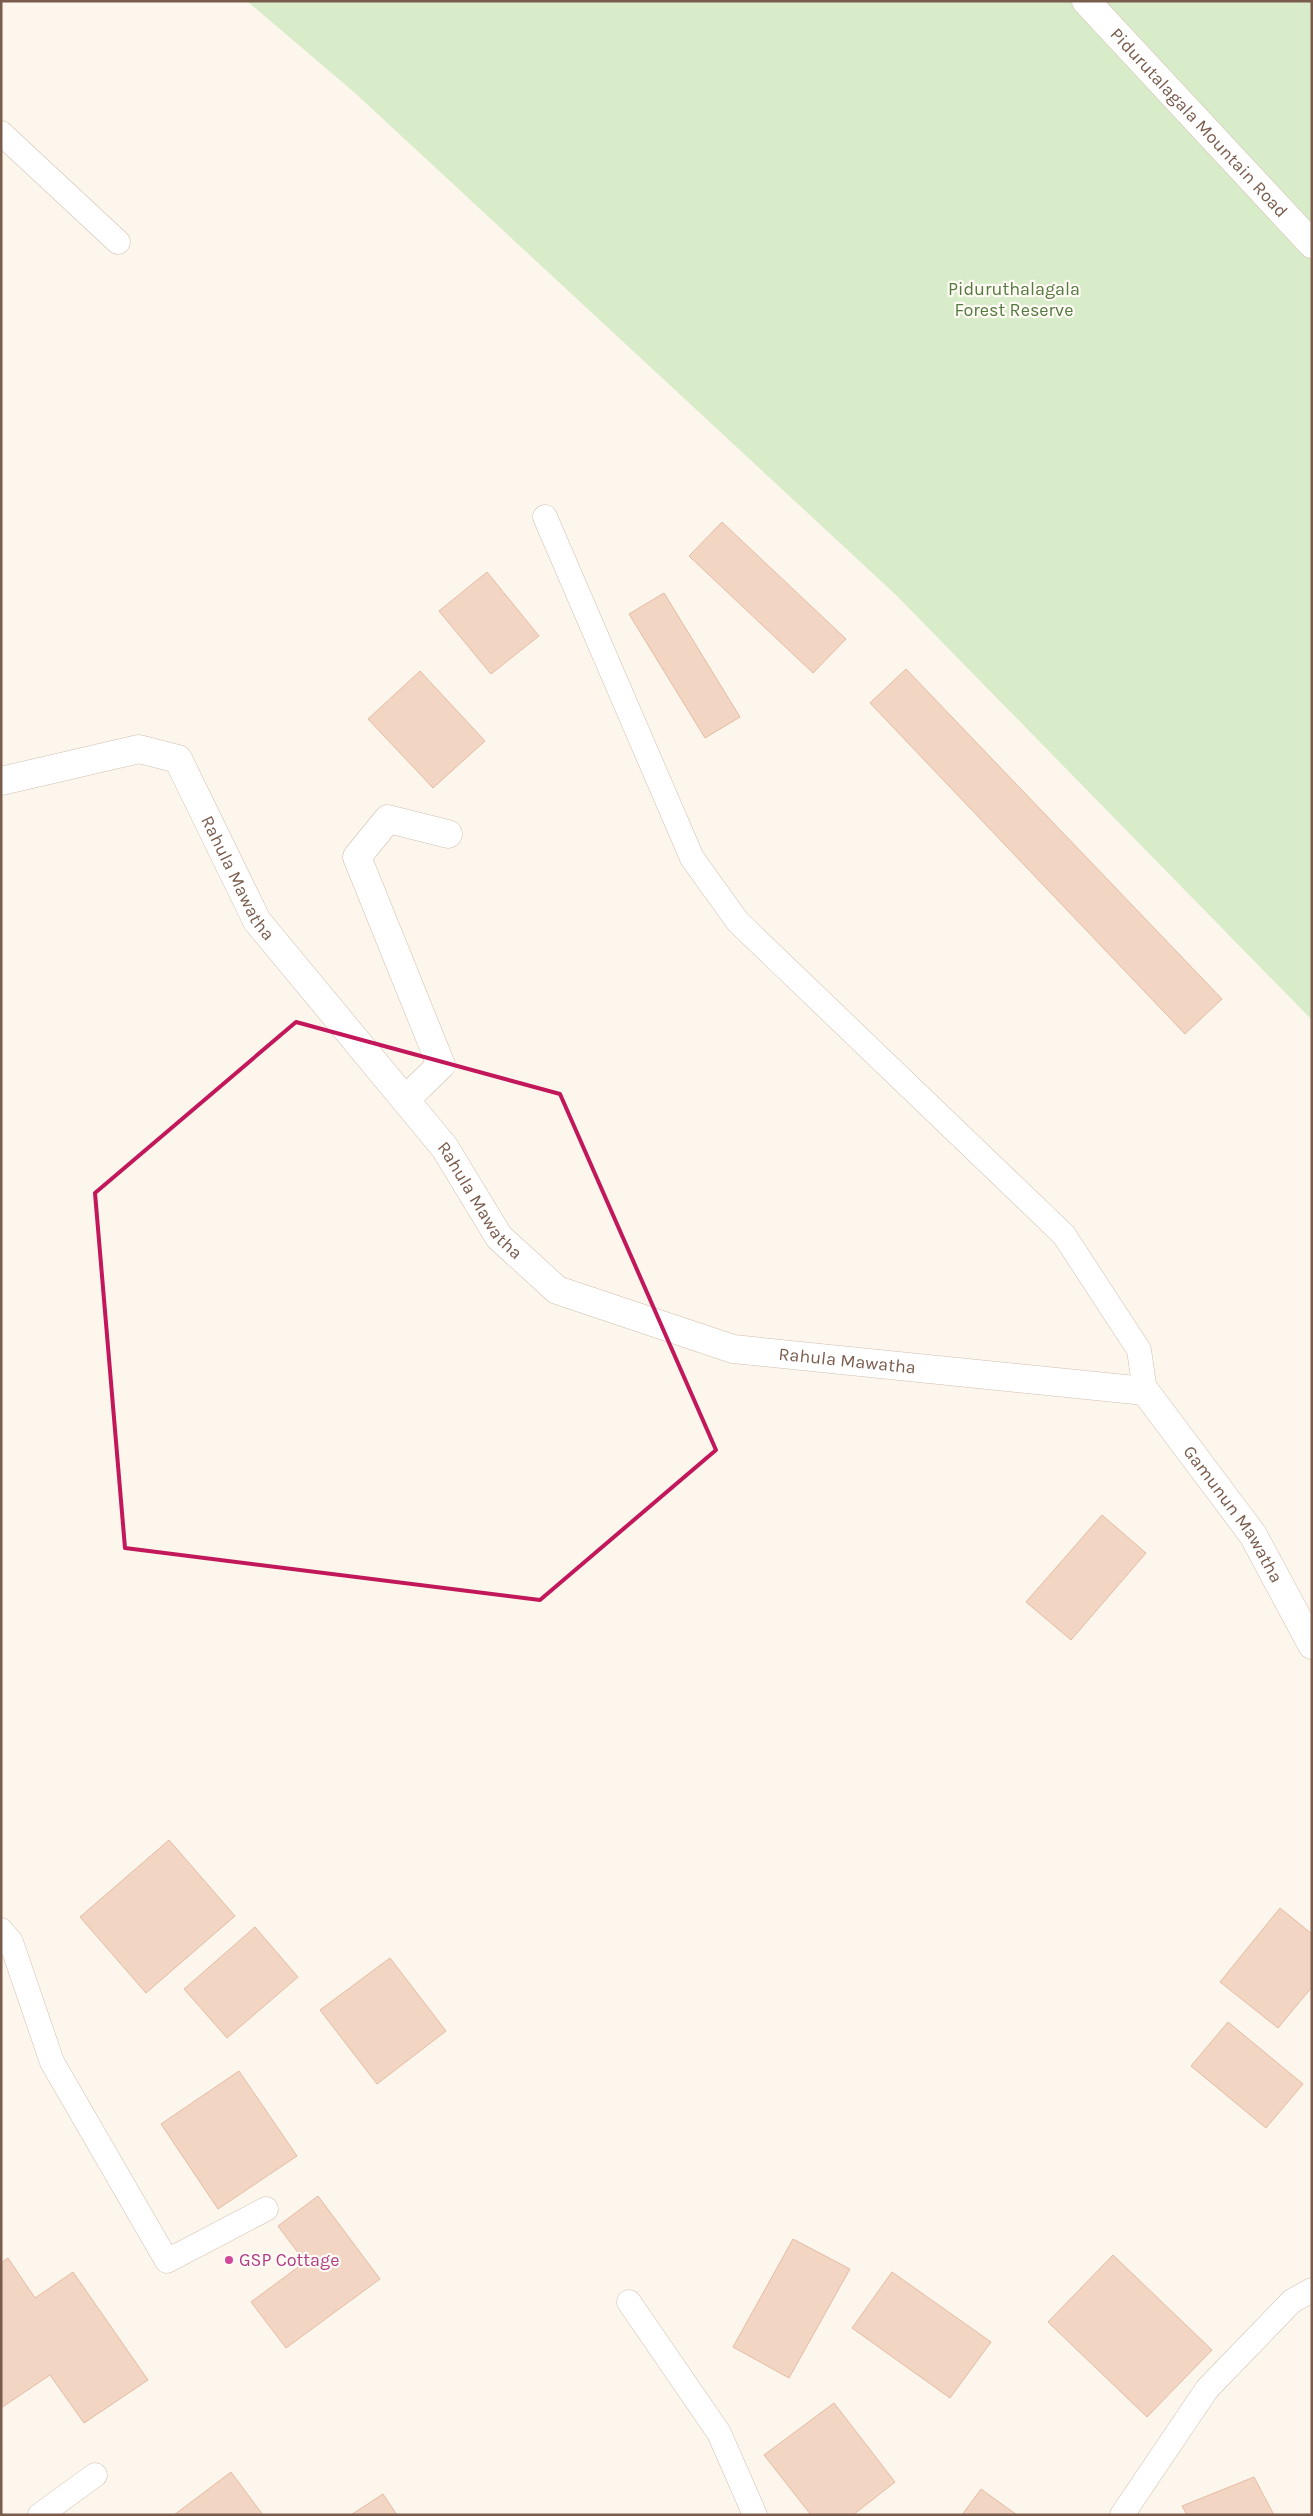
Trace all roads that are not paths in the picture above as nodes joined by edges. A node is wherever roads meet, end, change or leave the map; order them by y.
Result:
1 (1086, 1) edge
2 (1, 133) edge
3 (118, 242) dead end
4 (1312, 244) edge
5 (545, 517) dead end
6 (1, 780) edge
7 (448, 834) dead end
8 (405, 1100) junction
9 (1144, 1391) junction
10 (1312, 1645) edge
11 (1, 1930) edge
12 (266, 2209) dead end
13 (1312, 2290) edge
14 (629, 2302) dead end
15 (95, 2475) dead end
16 (40, 2515) edge
17 (756, 2515) edge
18 (1122, 2515) edge

1 - 4 street, Pidurutalagala Mountain Road
2 - 3 lane
5 - 9 lane
6 - 8 street, Rahula Mawatha
7 - 8 street
8 - 9 street, Rahula Mawatha
9 - 10 street, Gamunun Mawatha
11 - 12 lane
13 - 18 lane
14 - 17 lane
15 - 16 lane

